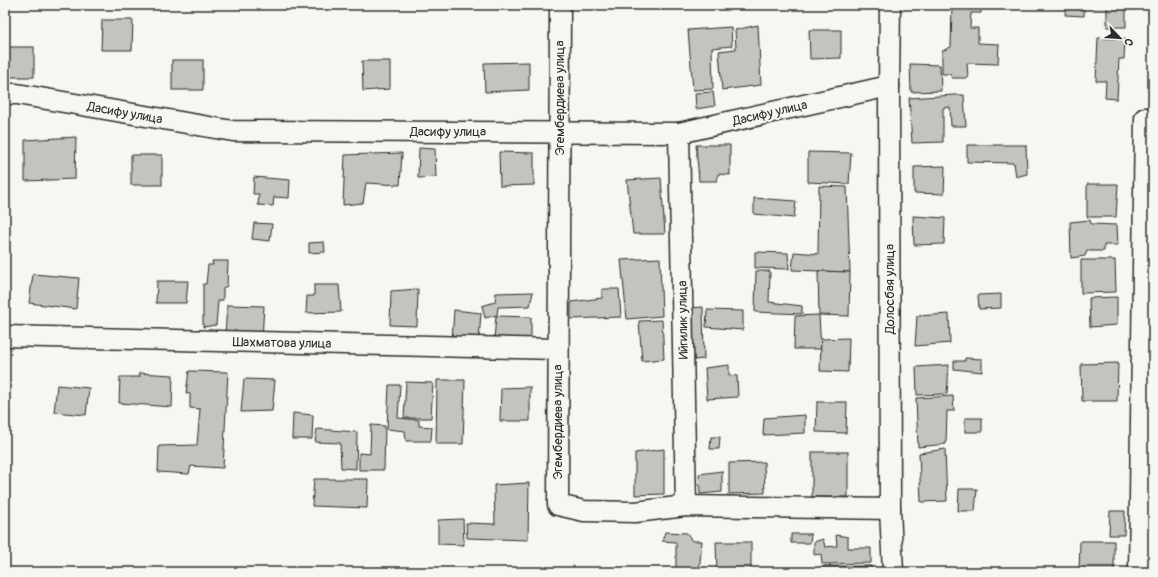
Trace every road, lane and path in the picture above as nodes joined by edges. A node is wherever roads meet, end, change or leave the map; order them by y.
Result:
1 (560, 5) edge
2 (890, 5) edge
3 (889, 86) junction
4 (5, 94) edge
5 (1149, 118) edge
6 (560, 132) junction
7 (679, 133) junction
8 (5, 336) edge
9 (558, 349) junction
10 (686, 506) junction
11 (890, 509) junction
12 (893, 572) edge
13 (1139, 572) edge

1 - 6 street, Эгембердиева улица
2 - 3 street, Долосбая улица
3 - 7 street, Дасифу улица
3 - 11 street, Долосбая улица
4 - 6 street, Дасифу улица
5 - 13 street
6 - 7 street, Дасифу улица
6 - 9 street, Эгембердиева улица
7 - 10 street, Ийгилик улица
8 - 9 street, Шахматова улица
9 - 10 street, Эгембердиева улица
10 - 11 street, Эгембердиева улица
11 - 12 street, Долосбая улица

